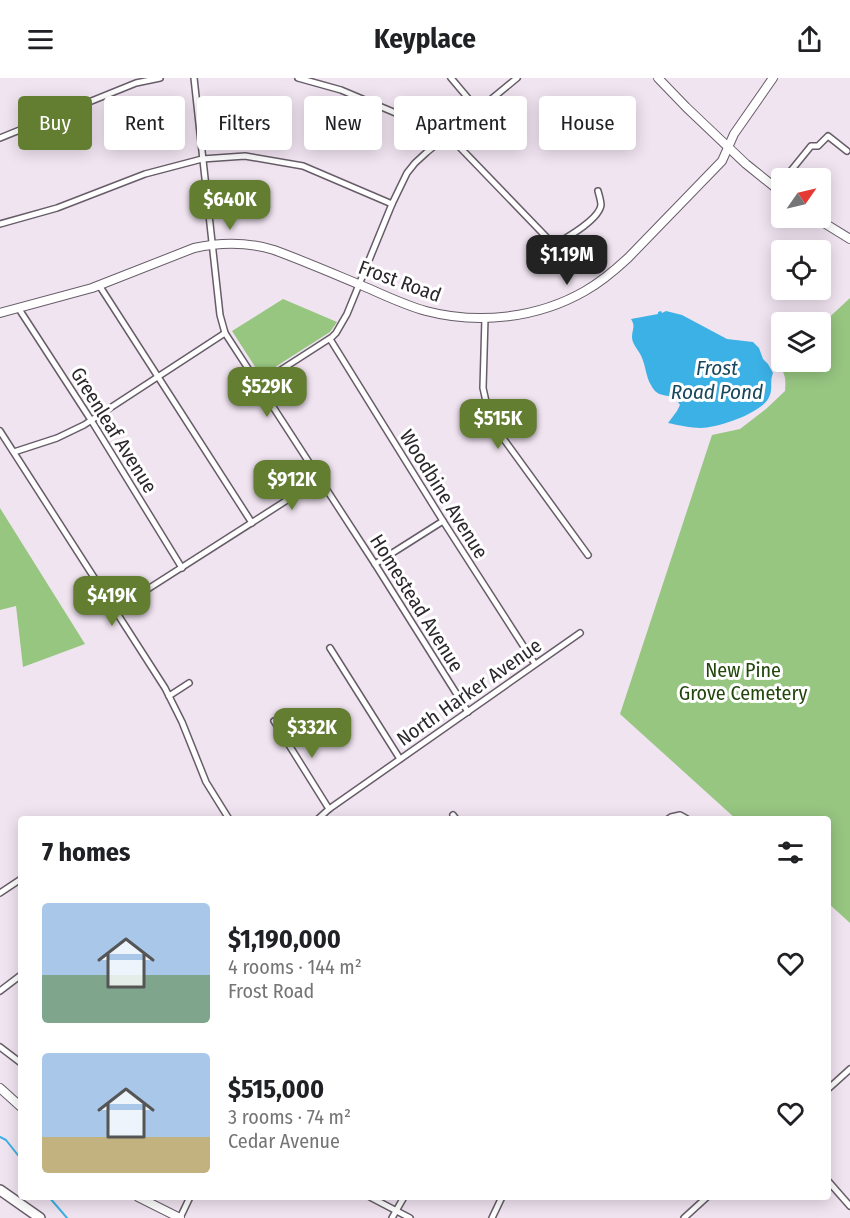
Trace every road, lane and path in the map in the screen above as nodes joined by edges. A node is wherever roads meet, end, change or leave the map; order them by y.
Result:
1 (160, 78) edge
2 (194, 78) edge
3 (298, 78) edge
4 (451, 78) edge
5 (517, 78) edge
6 (658, 78) edge
7 (773, 78) edge
8 (466, 96) edge
9 (495, 96) edge
10 (394, 112) edge
11 (0, 138) edge
12 (729, 147) junction
13 (430, 150) edge
14 (463, 150) edge
15 (847, 151) dead end
16 (202, 159) junction
17 (793, 168) edge
18 (771, 181) edge
19 (598, 191) dead end
20 (392, 204) junction
21 (0, 224) edge
22 (831, 227) edge
23 (850, 238) edge
24 (212, 244) junction
25 (99, 285) junction
26 (360, 285) junction
27 (19, 309) junction
28 (0, 313) edge
29 (485, 318) junction
30 (225, 333) junction
31 (330, 339) junction
32 (159, 377) junction
33 (259, 384) junction
34 (91, 420) junction
35 (0, 430) edge
36 (14, 452) junction
37 (320, 479) junction
38 (443, 521) junction
39 (252, 523) junction
40 (588, 555) dead end
41 (375, 564) junction
42 (182, 568) junction
43 (115, 610) junction
44 (580, 633) dead end
45 (330, 648) dead end
46 (535, 664) junction
47 (189, 683) dead end
48 (169, 696) junction
49 (468, 712) junction
50 (274, 721) dead end
51 (400, 759) junction
52 (329, 809) junction
53 (227, 816) edge
54 (321, 816) edge
55 (18, 881) edge
56 (0, 892) edge
57 (18, 977) edge
58 (0, 990) edge
59 (0, 1047) edge
60 (18, 1061) edge
61 (850, 1069) edge
62 (831, 1086) edge
63 (0, 1088) edge
64 (18, 1104) edge
65 (831, 1184) edge
66 (0, 1190) edge
67 (144, 1200) edge
68 (189, 1200) edge
69 (376, 1200) edge
70 (402, 1200) edge
71 (501, 1200) edge
72 (704, 1200) edge
73 (850, 1206) edge
74 (396, 1211) junction
75 (40, 1218) edge
76 (180, 1218) edge
77 (392, 1218) edge
78 (410, 1218) edge
79 (492, 1218) edge
80 (684, 1218) edge

1 - 11 street
2 - 16 street, Homestead Avenue
3 - 10 street
4 - 8 street
5 - 9 street
6 - 12 main road
7 - 12 main road, Frost Road
12 - 18 main road
12 - 29 main road, Frost Road
13 - 20 street
14 - 19 street
15 - 17 street
16 - 20 street
16 - 21 street
16 - 24 street, Homestead Avenue
20 - 26 street
22 - 23 main road
24 - 25 main road, Frost Road
24 - 26 main road, Frost Road
24 - 30 street, Homestead Avenue
25 - 27 main road, Frost Road
25 - 32 street
26 - 29 main road, Frost Road
26 - 31 street
27 - 28 main road, Frost Road
27 - 34 street, Greenleaf Avenue
29 - 40 street
30 - 32 street
30 - 33 street, Homestead Avenue
31 - 33 street
31 - 38 street, Woodbine Avenue
32 - 34 street
32 - 39 street
33 - 37 street, Homestead Avenue
34 - 36 street
34 - 42 street, Greenleaf Avenue
35 - 36 street
36 - 43 street
37 - 39 street
37 - 41 street, Homestead Avenue
38 - 41 street
38 - 46 street, Woodbine Avenue
39 - 42 street
41 - 49 street, Homestead Avenue
42 - 43 street
43 - 48 street
44 - 46 street, North Harker Avenue
45 - 51 street
46 - 49 street, North Harker Avenue
47 - 48 street
48 - 53 street
49 - 51 street, North Harker Avenue
50 - 52 street
51 - 52 street, North Harker Avenue
52 - 54 street, North Harker Avenue
55 - 56 street
57 - 58 street
59 - 60 street
61 - 62 street
63 - 64 main road
65 - 73 street
66 - 75 highway
67 - 76 main road
68 - 76 street
69 - 74 street
70 - 74 street
71 - 79 street
72 - 80 street
74 - 77 street
74 - 78 street

